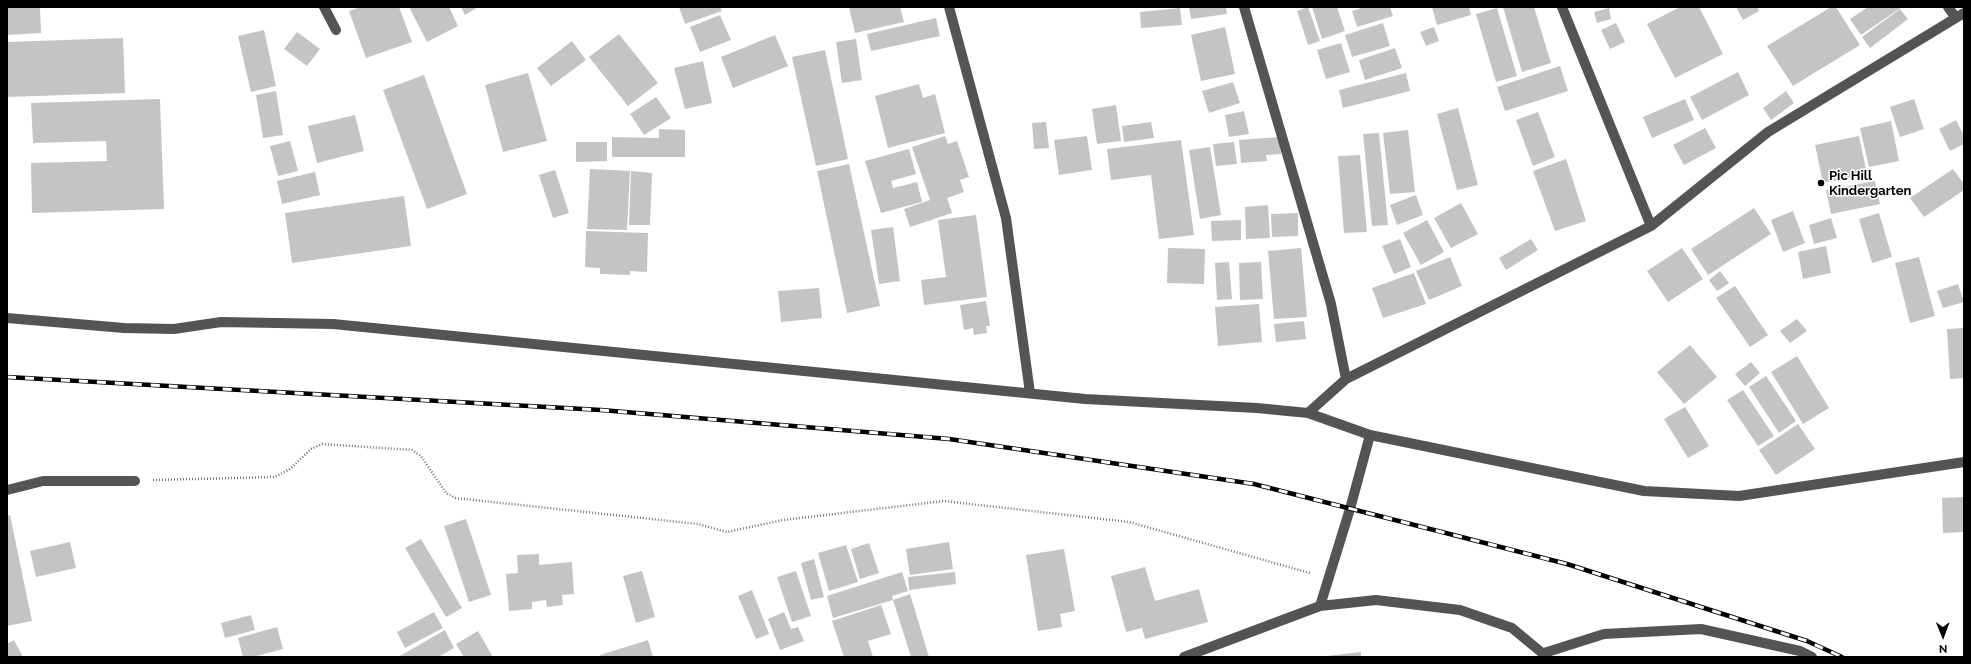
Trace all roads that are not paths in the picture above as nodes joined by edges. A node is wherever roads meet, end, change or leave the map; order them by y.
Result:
1 (324, 7) edge
2 (949, 7) edge
3 (1244, 7) edge
4 (1562, 7) edge
5 (1948, 7) edge
6 (1960, 16) edge
7 (336, 30) dead end
8 (1651, 226) junction
9 (7, 318) edge
10 (1346, 379) junction
11 (1030, 393) junction
12 (1308, 413) junction
13 (1370, 435) junction
14 (1964, 462) edge
15 (135, 480) road end
16 (7, 490) edge
17 (1320, 606) junction
18 (1545, 655) edge
19 (1184, 657) edge
20 (1812, 657) edge

1 - 7 street
2 - 11 street
3 - 10 street
4 - 8 street
5 - 6 street
6 - 8 street
8 - 10 street
9 - 11 street
10 - 12 street
11 - 12 street
12 - 13 street
13 - 14 street
13 - 17 street
15 - 16 street
17 - 18 street
17 - 19 street
18 - 20 street

